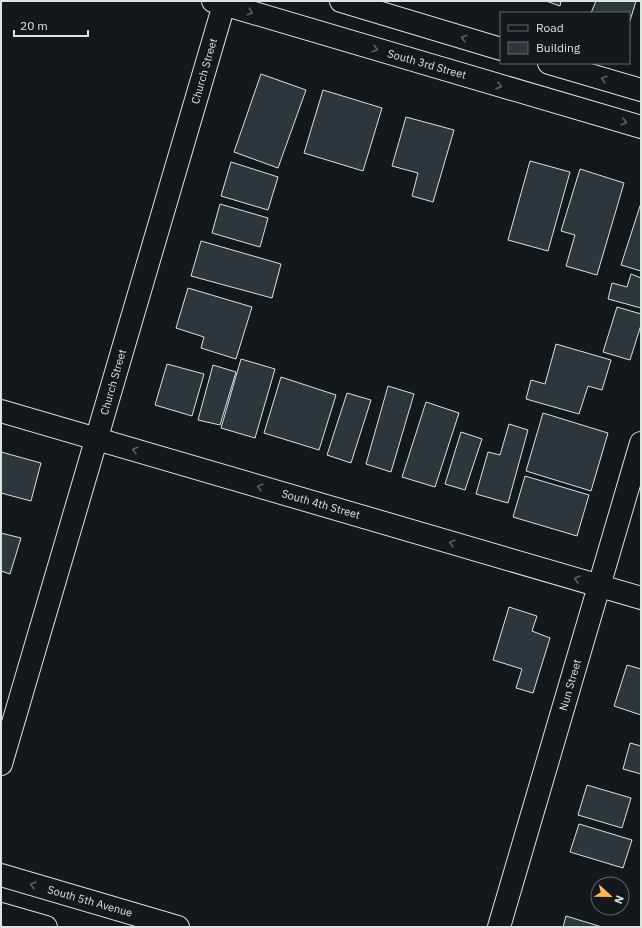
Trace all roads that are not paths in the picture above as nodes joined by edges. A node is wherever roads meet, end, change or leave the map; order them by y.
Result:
1 (341, 1) edge
2 (220, 2) edge
3 (500, 49) edge
4 (552, 64) edge
5 (641, 90) edge
6 (641, 127) edge
7 (1, 411) edge
8 (96, 438) junction
9 (641, 443) edge
10 (599, 586) junction
11 (641, 598) edge
12 (1, 764) edge
13 (1, 875) edge
14 (1, 914) edge
15 (46, 927) edge
16 (178, 927) edge
17 (499, 927) edge

3 -> 1 street
2 -> 6 street, South 3rd Street
2 - 8 street, Church Street
5 -> 4 street
7 - 8 street, South 4th Street
10 -> 8 street, South 4th Street
8 - 12 street, Church Street
9 - 10 street, Nun Street
10 - 11 street, South 4th Street
10 - 17 street, Nun Street
16 -> 13 street, South 5th Avenue
14 - 15 street

